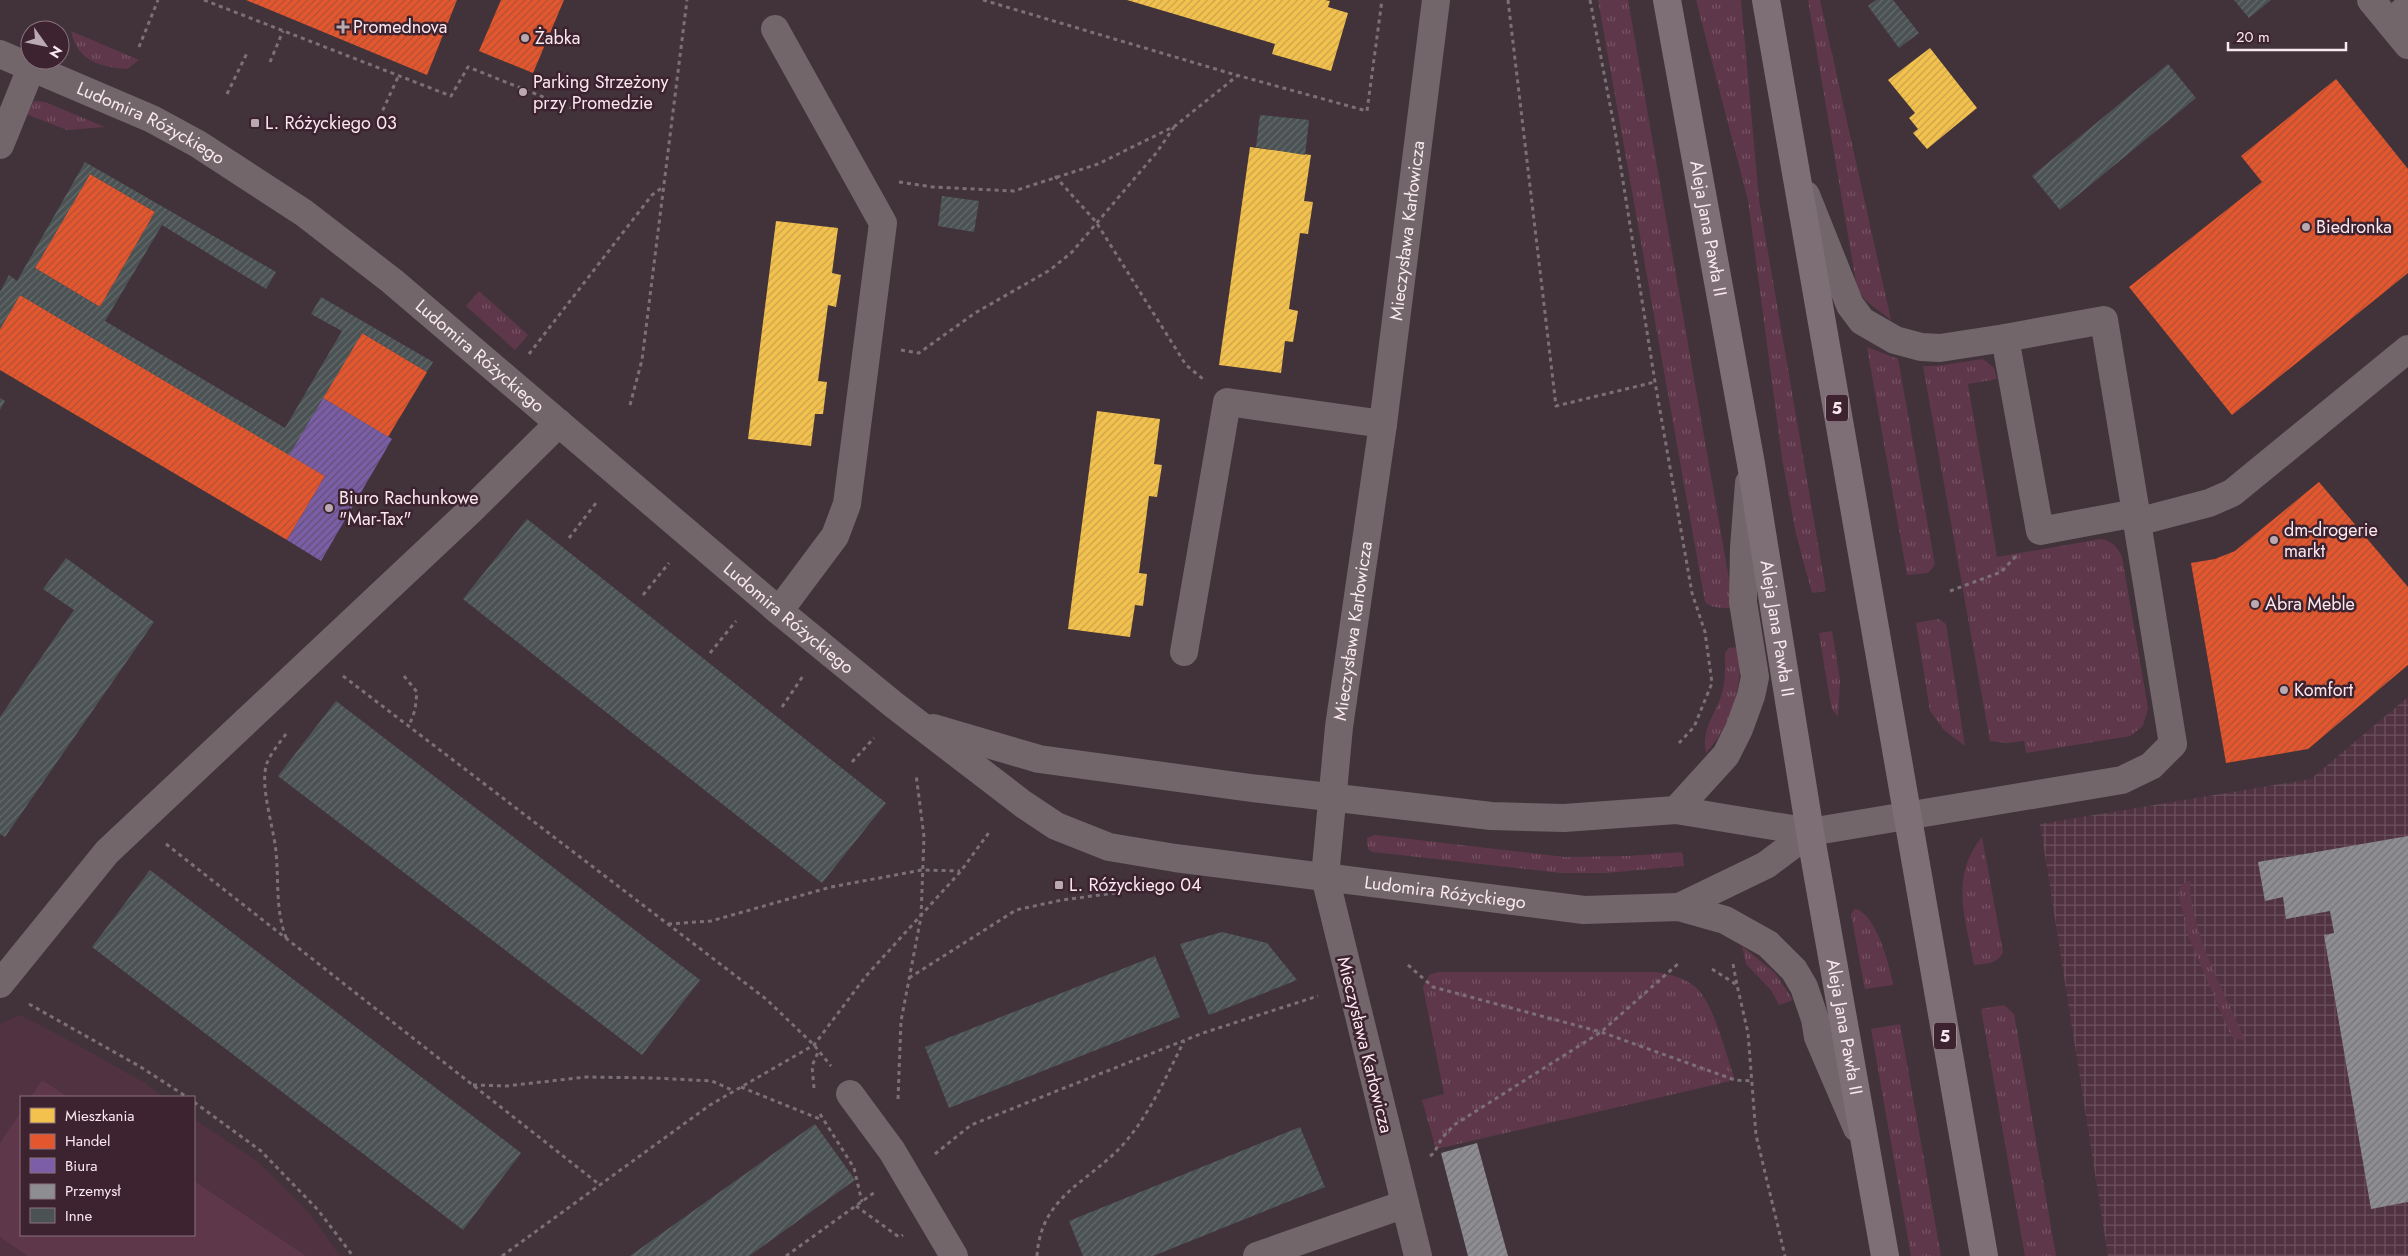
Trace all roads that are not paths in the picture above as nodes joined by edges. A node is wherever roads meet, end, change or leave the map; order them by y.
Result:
1 (1436, 0) edge
2 (1667, 0) edge
3 (1766, 0) edge
4 (2371, 0) edge
5 (2399, 15) edge
6 (775, 29) dead end
7 (2408, 45) edge
8 (0, 54) edge
9 (20, 62) edge
10 (30, 70) edge
11 (41, 70) edge
12 (0, 144) edge
13 (1795, 168) junction
14 (2005, 338) junction
15 (2408, 349) edge
16 (559, 423) junction
17 (1382, 424) junction
18 (1751, 464) junction
19 (2137, 517) junction
20 (779, 611) junction
21 (1184, 652) dead end
22 (917, 723) junction
23 (1332, 797) junction
24 (1676, 810) junction
25 (1908, 816) junction
26 (1810, 832) junction
27 (1325, 877) junction
28 (1679, 907) junction
29 (0, 984) edge
30 (850, 1094) road end
31 (1868, 1156) junction
32 (1405, 1204) junction
33 (954, 1256) edge
34 (1256, 1256) edge
35 (1418, 1256) edge
36 (1886, 1256) edge
37 (1984, 1256) edge

1 - 17 street, Mieczysława Karłowicza
2 - 18 main road, Aleja Jana Pawła II
3 - 13 main road, 5
4 - 5 street
5 - 7 street
6 - 20 street
8 - 9 street, Ludomira Różyckiego
10 - 12 street
11 - 16 street, Ludomira Różyckiego
13 - 14 street
13 - 25 main road, 5
14 - 19 street
14 - 19 street
15 - 19 street
16 - 20 street, Ludomira Różyckiego
16 - 29 street
17 - 21 street
17 - 23 street, Mieczysława Karłowicza
18 - 24 street
18 - 26 main road, Aleja Jana Pawła II
19 - 25 street
20 - 22 street, Ludomira Różyckiego
22 - 23 street, Ludomira Różyckiego
22 - 27 street, Ludomira Różyckiego
23 - 24 street, Ludomira Różyckiego
23 - 27 street, Mieczysława Karłowicza
24 - 26 street, Ludomira Różyckiego
25 - 26 street
25 - 37 main road, 5
26 - 28 street
26 - 31 main road, Aleja Jana Pawła II
27 - 28 street, Ludomira Różyckiego
27 - 32 street, Mieczysława Karłowicza
28 - 31 street, Ludomira Różyckiego
30 - 33 street
31 - 36 main road, Aleja Jana Pawła II
32 - 34 street
32 - 35 street, Mieczysława Karłowicza

